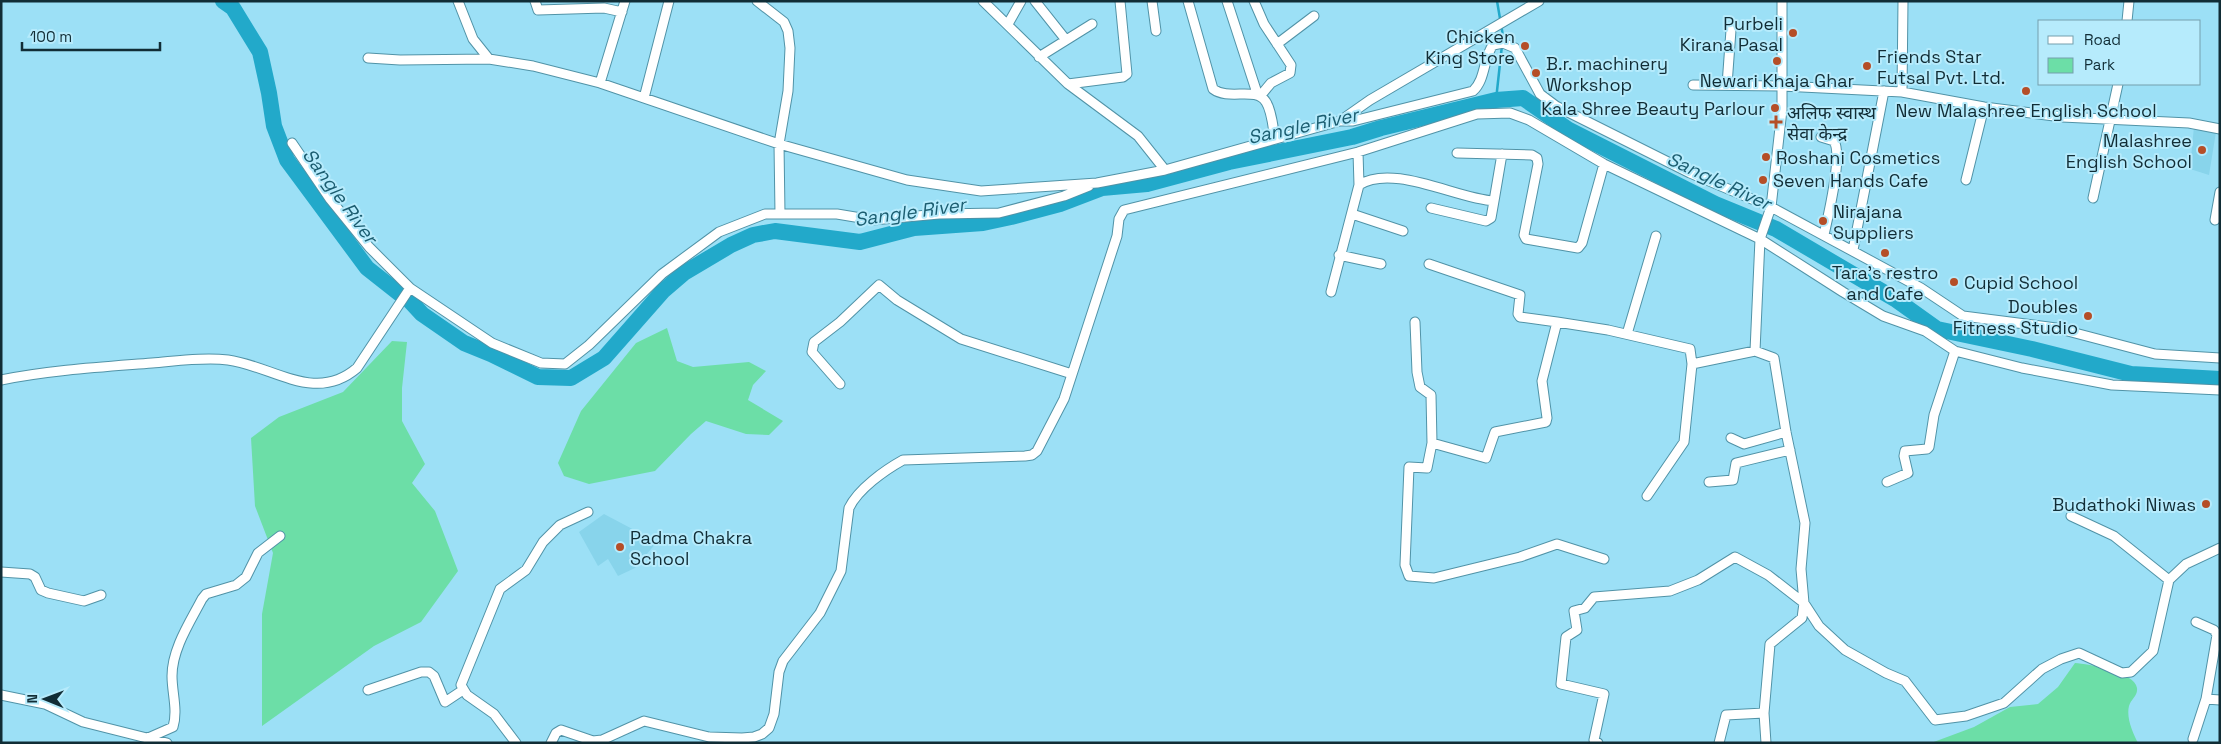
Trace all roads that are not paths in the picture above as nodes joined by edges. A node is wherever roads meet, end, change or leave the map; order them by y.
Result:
1 (458, 1) edge
2 (535, 1) edge
3 (625, 1) edge
4 (669, 1) edge
5 (758, 1) edge
6 (983, 1) edge
7 (1021, 1) edge
8 (1035, 1) edge
9 (1120, 1) edge
10 (1152, 1) edge
11 (1188, 1) edge
12 (1228, 1) edge
13 (1254, 1) edge
14 (1539, 1) edge
15 (1782, 1) edge
16 (1903, 1) edge
17 (2129, 1) edge
18 (622, 12) junction
19 (1314, 16) dead end
20 (2127, 20) edge
21 (1008, 24) junction
22 (1092, 24) dead end
23 (1731, 30) dead end
24 (1156, 31) dead end
25 (1066, 40) junction
26 (1277, 44) junction
27 (1038, 57) junction
28 (368, 58) dead end
29 (488, 59) junction
30 (600, 83) junction
31 (1068, 84) junction
32 (1693, 85) dead end
33 (1727, 85) junction
34 (2118, 85) edge
35 (1782, 86) junction
36 (1884, 91) junction
37 (1902, 92) junction
38 (1259, 94) junction
39 (644, 98) junction
40 (1984, 107) junction
41 (2108, 120) junction
42 (1340, 122) junction
43 (2220, 129) edge
44 (1821, 137) dead end
45 (1275, 139) junction
46 (292, 143) dead end
47 (779, 144) junction
48 (1358, 152) junction
49 (1457, 153) dead end
50 (1502, 154) junction
51 (1604, 164) junction
52 (1165, 170) junction
53 (1966, 180) dead end
54 (1097, 183) junction
55 (1359, 186) junction
56 (2220, 192) edge
57 (2093, 198) dead end
58 (1494, 201) junction
59 (1431, 208) dead end
60 (1770, 210) junction
61 (780, 214) junction
62 (1352, 214) junction
63 (2215, 220) dead end
64 (1403, 231) dead end
65 (1824, 235) junction
66 (1656, 236) dead end
67 (1761, 236) junction
68 (1853, 250) junction
69 (1339, 255) junction
70 (1381, 264) dead end
71 (1429, 264) dead end
72 (410, 288) junction
73 (1331, 292) dead end
74 (1415, 322) dead end
75 (1557, 322) junction
76 (1627, 334) junction
77 (1755, 351) junction
78 (1955, 351) junction
79 (2220, 358) edge
80 (1692, 364) junction
81 (1072, 374) junction
82 (1, 380) edge
83 (840, 384) dead end
84 (2220, 390) edge
85 (1786, 432) junction
86 (1730, 438) dead end
87 (1432, 443) junction
88 (1790, 450) junction
89 (1709, 482) dead end
90 (1887, 482) dead end
91 (1646, 496) dead end
92 (588, 512) dead end
93 (2071, 516) dead end
94 (280, 536) dead end
95 (2220, 548) edge
96 (1604, 560) dead end
97 (1, 572) edge
98 (2169, 580) junction
99 (101, 596) dead end
100 (1804, 603) junction
101 (2196, 622) dead end
102 (368, 690) dead end
103 (463, 690) junction
104 (1, 696) edge
105 (2206, 699) junction
106 (2220, 700) edge
107 (1764, 713) junction
108 (141, 739) edge
109 (2193, 739) dead end
110 (167, 743) edge
111 (516, 743) edge
112 (552, 743) edge
113 (1598, 743) edge
114 (1719, 743) edge
115 (1766, 743) edge

1 - 29 street
2 - 18 street
3 - 18 street
4 - 39 street
5 - 47 street
6 - 21 street
7 - 21 street
8 - 25 street
9 - 31 street
10 - 24 street
11 - 38 street
12 - 38 street
13 - 26 street
14 - 42 street
15 - 35 street
16 - 37 street
17 - 20 street
18 - 30 street
19 - 26 street
21 - 27 street
22 - 25 street
23 - 33 street
25 - 27 street
26 - 38 street
27 - 31 street
28 - 29 street
29 - 30 street
30 - 39 street
31 - 52 street
32 - 33 street
33 - 35 street
34 - 41 street
35 - 36 street
35 - 60 street
36 - 37 street
36 - 68 street
37 - 40 street
38 - 45 street
39 - 47 street
40 - 41 street
40 - 53 street
41 - 43 street
41 - 57 street
42 - 45 street
42 - 60 street
44 - 65 street
45 - 52 street
46 - 72 street
47 - 54 street
47 - 61 street
48 - 51 street
48 - 55 street
48 - 81 street
49 - 50 street
50 - 51 street
50 - 58 street
51 - 67 street
52 - 54 street
54 - 61 street
55 - 58 street
55 - 62 street
56 - 63 street
58 - 59 street
60 - 65 street
60 - 67 street
61 - 72 street
62 - 64 street
62 - 69 street
65 - 68 street
66 - 76 street
67 - 77 street
67 - 78 street
68 - 79 street
69 - 70 street
69 - 73 street
71 - 75 street
72 - 82 street
74 - 87 street
75 - 76 street
75 - 87 street
76 - 80 street
77 - 80 street
77 - 85 street
78 - 84 street
78 - 90 street
80 - 91 street
81 - 83 street
81 - 112 street
85 - 86 street
85 - 88 street
87 - 96 street
88 - 89 street
88 - 100 street
92 - 103 street
93 - 98 street
94 - 108 street
95 - 98 street
97 - 99 street
98 - 100 street
100 - 107 street
100 - 113 street
101 - 105 street
102 - 103 street
103 - 111 street
104 - 108 street
105 - 106 street
105 - 109 street
107 - 114 street
107 - 115 street
108 - 110 street

